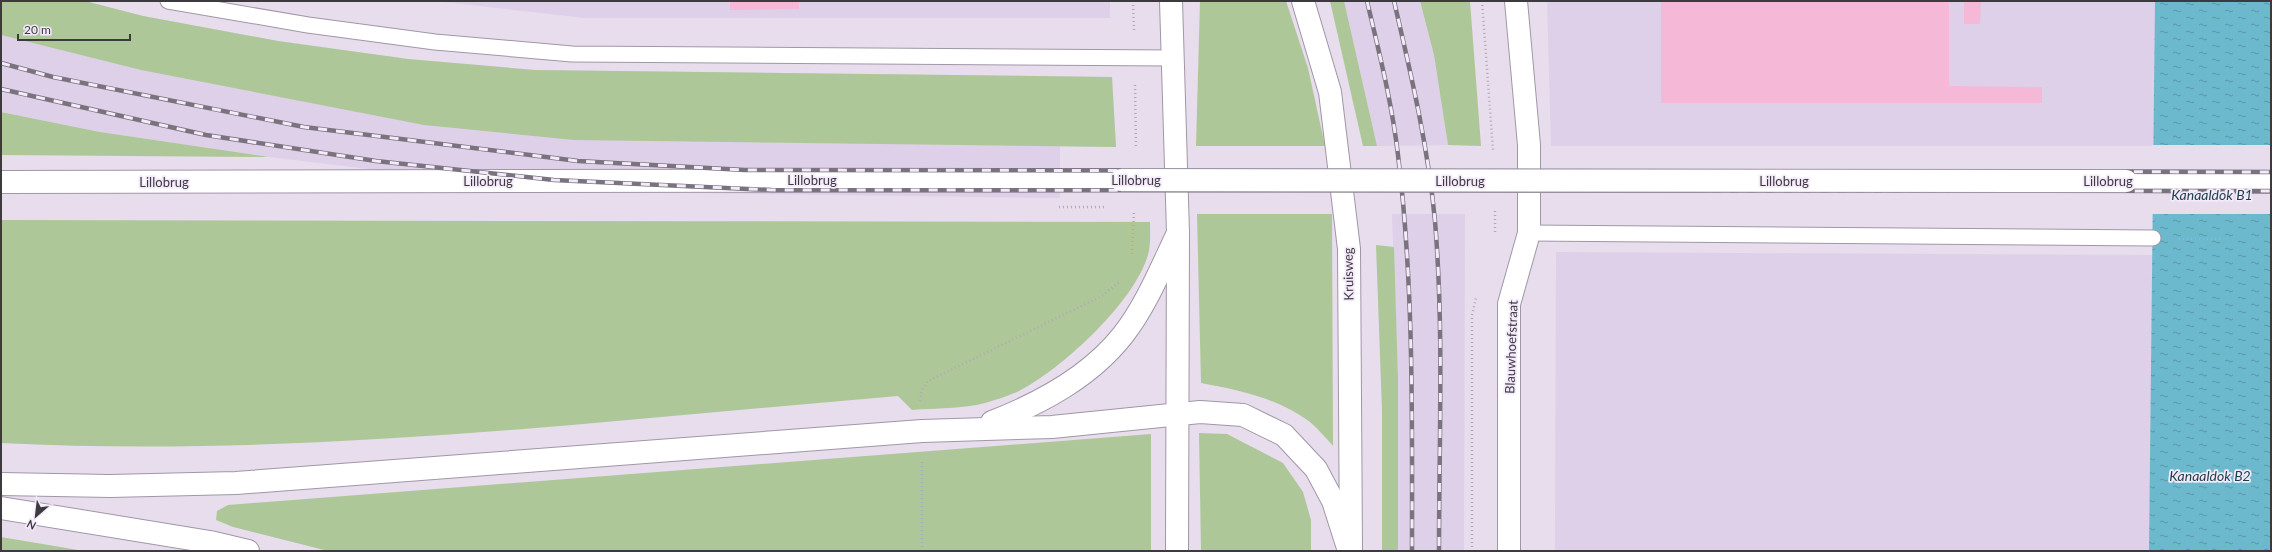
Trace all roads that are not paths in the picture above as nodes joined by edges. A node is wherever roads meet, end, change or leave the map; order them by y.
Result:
1 (168, 1) edge
2 (1172, 1) edge
3 (1303, 1) edge
4 (1516, 1) edge
5 (1172, 58) junction
6 (1, 182) edge
7 (2271, 182) edge
8 (1178, 233) junction
9 (1530, 234) junction
10 (2153, 238) road end
11 (1177, 414) junction
12 (978, 428) junction
13 (1, 484) edge
14 (1, 508) edge
15 (248, 551) edge
16 (1178, 551) edge
17 (1350, 551) edge
18 (1509, 551) edge

1 - 5 lane
2 - 5 main road
3 - 17 main road, Kruisweg
4 - 9 main road, Blauwhoefstraat
5 - 8 main road
6 - 7 main road, Lillobrug, bridge
8 - 11 main road
8 - 12 main road
9 - 10 lane
9 - 18 main road, Blauwhoefstraat
11 - 12 main road
11 - 16 main road
11 - 17 main road
12 - 13 main road
14 - 15 main road

